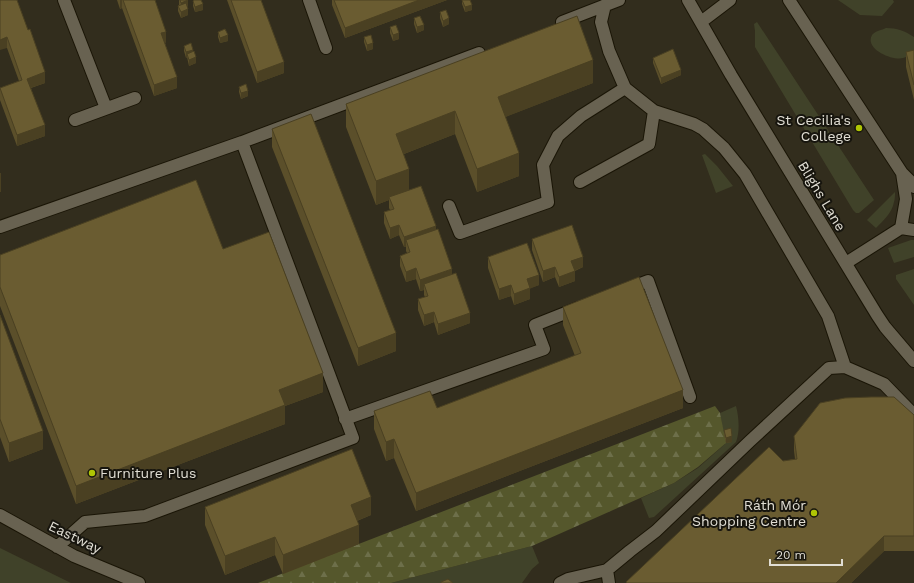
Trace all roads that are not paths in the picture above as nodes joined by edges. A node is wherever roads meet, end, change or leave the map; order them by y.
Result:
1 (64, 0) edge
2 (309, 0) edge
3 (618, 0) edge
4 (688, 0) edge
5 (730, 0) edge
6 (789, 0) edge
7 (605, 5) junction
8 (701, 22) junction
9 (554, 25) edge
10 (326, 48) dead end
11 (487, 50) edge
12 (625, 88) junction
13 (135, 98) dead end
14 (106, 108) junction
15 (654, 111) junction
16 (75, 120) dead end
17 (242, 142) junction
18 (902, 173) junction
19 (580, 182) dead end
20 (914, 187) edge
21 (449, 206) dead end
22 (0, 227) edge
23 (901, 228) junction
24 (914, 230) edge
25 (846, 263) junction
26 (620, 292) edge
27 (592, 303) edge
28 (914, 361) edge
29 (845, 367) junction
30 (690, 397) dead end
31 (914, 416) edge
32 (345, 419) junction
33 (0, 515) edge
34 (57, 547) junction
35 (607, 570) junction
36 (139, 583) edge
37 (560, 583) edge
38 (609, 583) edge

1 - 14 street
2 - 10 street
3 - 7 street
4 - 8 street, Blighs Lane
5 - 8 street
6 - 18 street
7 - 9 street
7 - 12 street
8 - 25 street, Blighs Lane
11 - 17 street
12 - 15 street
12 - 21 street
13 - 14 street
14 - 16 street
15 - 19 street
15 - 29 street
17 - 22 street
17 - 32 street
18 - 20 street
18 - 23 street
23 - 24 street
23 - 25 street
25 - 28 street, Blighs Lane
26 - 30 street
27 - 32 street
29 - 31 street
29 - 35 street
32 - 34 street
33 - 34 street, Eastway
34 - 36 street, Eastway
35 - 37 street
35 - 38 street

